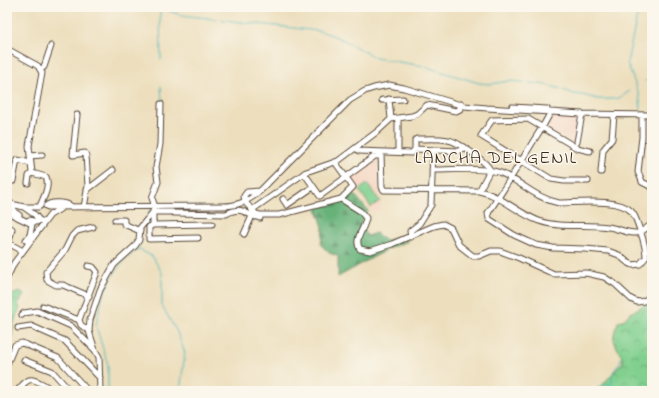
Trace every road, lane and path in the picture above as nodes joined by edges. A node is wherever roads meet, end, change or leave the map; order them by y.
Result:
1 (51, 46) dead end
2 (7, 48) edge
3 (40, 69) junction
4 (389, 99) junction
5 (402, 99) dead end
6 (382, 100) dead end
7 (161, 104) dead end
8 (461, 104) junction
9 (531, 108) junction
10 (567, 110) junction
11 (550, 113) junction
12 (582, 114) junction
13 (77, 115) dead end
14 (614, 115) junction
15 (628, 115) junction
16 (642, 115) junction
17 (652, 115) edge
18 (398, 118) junction
19 (391, 119) junction
20 (542, 127) junction
21 (577, 145) junction
22 (356, 148) junction
23 (463, 148) junction
24 (415, 149) junction
25 (433, 150) junction
26 (590, 151) dead end
27 (398, 152) junction
28 (381, 154) junction
29 (42, 155) dead end
30 (30, 156) junction
31 (521, 161) junction
32 (31, 162) junction
33 (335, 162) junction
34 (113, 170) dead end
35 (432, 170) junction
36 (490, 170) junction
37 (601, 172) dead end
38 (32, 173) junction
39 (304, 174) junction
40 (346, 177) junction
41 (510, 178) junction
42 (13, 181) dead end
43 (588, 181) dead end
44 (28, 183) dead end
45 (313, 187) junction
46 (652, 187) edge
47 (87, 190) junction
48 (432, 190) junction
49 (479, 191) junction
50 (498, 198) junction
51 (283, 199) dead end
52 (341, 199) junction
53 (245, 202) junction
54 (7, 204) edge
55 (13, 205) junction
56 (43, 206) junction
57 (24, 207) junction
58 (73, 207) junction
59 (84, 207) junction
60 (65, 208) junction
61 (154, 209) junction
62 (252, 210) junction
63 (7, 212) edge
64 (36, 215) junction
65 (50, 215) junction
66 (272, 215) junction
67 (252, 216) junction
68 (39, 220) junction
69 (115, 220) dead end
70 (46, 221) junction
71 (212, 224) dead end
72 (652, 224) edge
73 (153, 225) junction
74 (7, 226) edge
75 (93, 227) dead end
76 (38, 231) junction
77 (140, 231) junction
78 (641, 232) junction
79 (244, 234) dead end
80 (411, 237) junction
81 (198, 238) dead end
82 (29, 243) junction
83 (23, 251) junction
84 (88, 266) dead end
85 (8, 271) edge
86 (7, 278) edge
87 (652, 295) edge
88 (88, 296) junction
89 (43, 306) dead end
90 (22, 315) dead end
91 (79, 320) junction
92 (18, 328) dead end
93 (89, 330) junction
94 (94, 350) junction
95 (24, 360) dead end
96 (7, 364) edge
97 (100, 378) junction
98 (17, 391) edge
99 (52, 391) edge
100 (70, 391) edge
101 (88, 391) edge
102 (100, 391) edge

1 - 3 street
2 - 3 street
3 - 30 street
4 - 5 street
4 - 6 street
4 - 19 street
7 - 61 street
8 - 9 street
8 - 11 street
8 - 18 street
8 - 53 street
9 - 10 street
9 - 11 street
10 - 11 street
10 - 15 street
11 - 12 street
11 - 20 street
12 - 14 street
12 - 21 street
13 - 47 street
14 - 15 street
14 - 37 street
15 - 16 street
16 - 17 street
16 - 46 street
18 - 19 street
18 - 27 street
19 - 22 street
20 - 21 street
20 - 31 street
20 - 31 street
21 - 26 street
22 - 28 street
22 - 33 street
23 - 24 street
23 - 25 street
23 - 36 street
24 - 25 street
24 - 27 street
25 - 35 street
27 - 28 street
28 - 40 street
28 - 48 street
29 - 30 street
30 - 32 street
31 - 41 street
31 - 43 street
32 - 38 street
32 - 42 street
33 - 39 street
33 - 40 street
34 - 47 street
35 - 36 street
35 - 48 street
36 - 41 street
36 - 49 street
38 - 44 street
38 - 56 street
39 - 45 street
39 - 62 street
40 - 45 street
40 - 52 street
41 - 50 street
41 - 78 street
45 - 51 street
47 - 59 street
48 - 49 street
48 - 80 street
49 - 50 street
50 - 78 street
50 - 78 street
52 - 66 street
52 - 80 street
53 - 61 street
53 - 62 street
54 - 55 street
55 - 57 street
55 - 68 street
56 - 57 street
56 - 58 street
56 - 60 street
56 - 64 street
56 - 65 street
57 - 64 street
58 - 59 street
58 - 60 street
59 - 61 street
60 - 65 street
61 - 67 street
61 - 73 street
61 - 77 street
62 - 66 street
63 - 82 street
64 - 68 street
65 - 70 street
66 - 67 street
67 - 79 street
68 - 70 street
68 - 76 street
69 - 77 street
70 - 76 street
71 - 73 street
72 - 78 street
73 - 81 street
74 - 83 street
75 - 88 street
76 - 82 street
77 - 93 street
80 - 87 street
82 - 83 street
83 - 85 street
84 - 88 street
85 - 86 street
88 - 91 street
89 - 91 street
90 - 94 street
91 - 93 street
92 - 97 street
93 - 94 street
94 - 97 street
95 - 100 street
96 - 101 street
97 - 102 street
98 - 99 street

